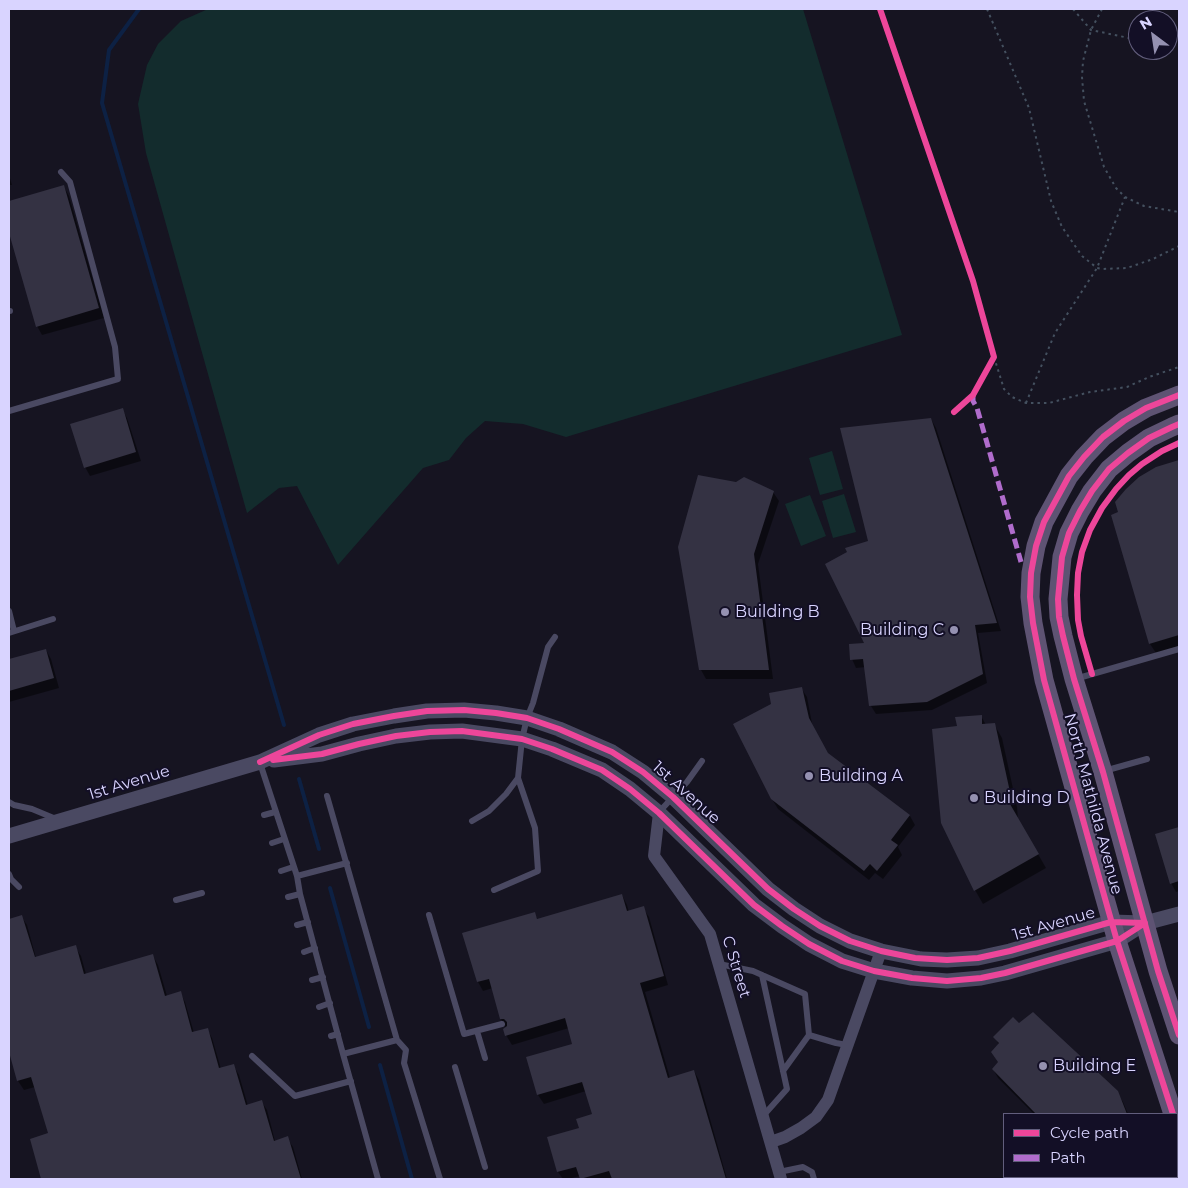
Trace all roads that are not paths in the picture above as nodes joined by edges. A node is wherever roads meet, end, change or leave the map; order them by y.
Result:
1 (61, 172) dead end
2 (1179, 395) edge
3 (9, 411) edge
4 (1179, 424) edge
5 (9, 611) edge
6 (53, 619) dead end
7 (11, 632) edge
8 (554, 637) dead end
9 (1179, 649) edge
10 (1074, 679) junction
11 (527, 718) junction
12 (522, 739) junction
13 (1147, 759) dead end
14 (702, 761) dead end
15 (260, 762) junction
16 (1103, 772) junction
17 (518, 778) junction
18 (327, 796) dead end
19 (673, 797) junction
20 (9, 802) edge
21 (275, 812) junction
22 (659, 813) junction
23 (264, 815) dead end
24 (62, 821) junction
25 (472, 821) dead end
26 (9, 836) edge
27 (284, 839) junction
28 (272, 842) dead end
29 (347, 863) junction
30 (293, 868) junction
31 (281, 871) dead end
32 (9, 874) edge
33 (297, 876) junction
34 (19, 887) dead end
35 (494, 890) dead end
36 (202, 893) dead end
37 (300, 894) junction
38 (288, 897) dead end
39 (176, 900) dead end
40 (1179, 914) edge
41 (429, 915) dead end
42 (308, 922) junction
43 (1111, 922) junction
44 (1145, 923) junction
45 (297, 925) dead end
46 (1117, 941) junction
47 (315, 948) junction
48 (881, 951) junction
49 (304, 952) dead end
50 (719, 964) junction
51 (874, 971) junction
52 (762, 975) junction
53 (323, 977) junction
54 (312, 980) dead end
55 (330, 1003) junction
56 (319, 1006) dead end
57 (502, 1024) dead end
58 (477, 1031) junction
59 (338, 1034) junction
60 (809, 1035) junction
61 (1179, 1035) edge
62 (331, 1036) dead end
63 (397, 1040) junction
64 (847, 1045) junction
65 (343, 1054) junction
66 (252, 1056) dead end
67 (486, 1058) dead end
68 (455, 1067) dead end
69 (783, 1072) junction
70 (351, 1081) junction
71 (1173, 1113) edge
72 (763, 1116) junction
73 (771, 1142) junction
74 (485, 1167) dead end
75 (780, 1176) edge
76 (378, 1179) edge
77 (440, 1179) edge
78 (814, 1179) edge

1 - 3 lane
2 - 43 main road, North Mathilda Avenue
4 - 10 main road, North Mathilda Avenue
5 - 7 lane
6 - 7 lane
8 - 11 lane
9 - 10 lane
10 - 16 main road, North Mathilda Avenue
11 - 12 lane
11 - 15 street, 1st Avenue
11 - 19 street, 1st Avenue
12 - 15 street, 1st Avenue
12 - 17 lane
12 - 22 street, 1st Avenue
13 - 16 lane
14 - 19 lane
15 - 21 lane
15 - 24 street, 1st Avenue
16 - 44 main road, North Mathilda Avenue
17 - 25 lane
17 - 35 lane
18 - 29 lane
19 - 22 lane
19 - 48 street, 1st Avenue
20 - 24 lane
21 - 23 lane
21 - 27 lane
22 - 50 street, C Street
22 - 51 street, 1st Avenue
24 - 26 street, 1st Avenue
27 - 28 lane
27 - 30 lane
29 - 33 lane
29 - 63 lane
30 - 31 lane
30 - 33 lane
32 - 34 lane
33 - 37 lane
36 - 39 lane
37 - 38 lane
37 - 42 lane
40 - 44 street
41 - 58 lane
42 - 45 lane
42 - 47 lane
43 - 44 street, 1st Avenue
43 - 46 main road, North Mathilda Avenue
43 - 48 street, 1st Avenue
44 - 46 street, 1st Avenue
44 - 61 main road, North Mathilda Avenue
46 - 51 street, 1st Avenue
46 - 71 main road, North Mathilda Avenue
47 - 49 lane
47 - 53 lane
48 - 51 street
50 - 52 lane
50 - 72 street, C Street
51 - 64 street
52 - 60 lane
52 - 69 lane
53 - 54 lane
53 - 55 lane
55 - 56 lane
55 - 59 lane
57 - 58 lane
58 - 67 lane
59 - 62 lane
59 - 65 lane
60 - 64 lane
60 - 69 lane
63 - 65 lane
63 - 77 lane
64 - 73 street
65 - 70 lane
66 - 70 lane
68 - 74 lane
69 - 72 lane
70 - 76 lane
72 - 73 street, C Street
73 - 75 street, C Street
75 - 78 lane

